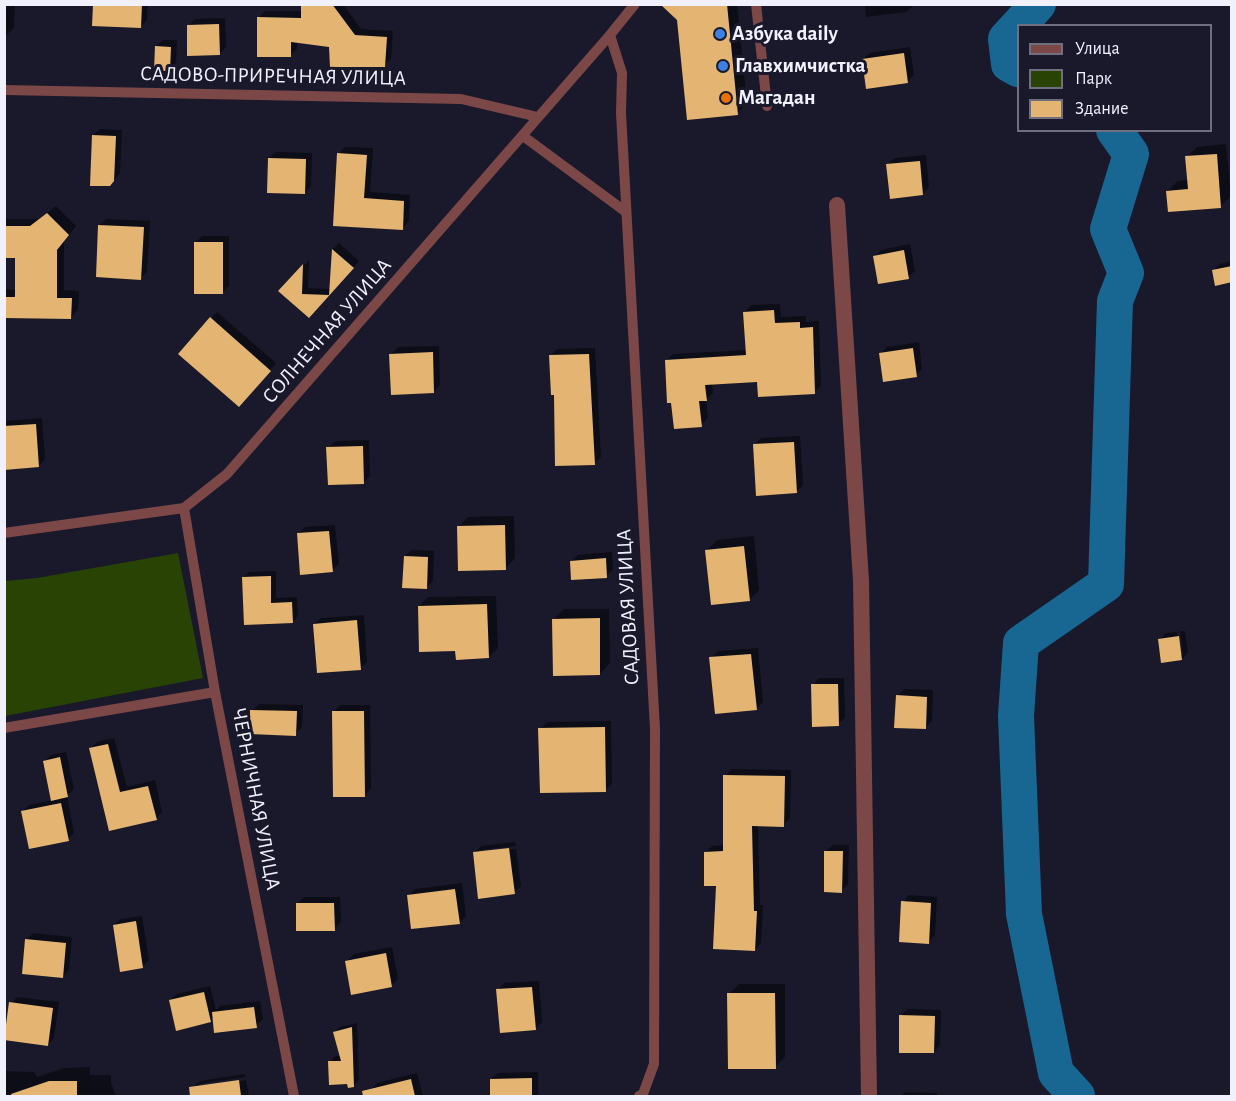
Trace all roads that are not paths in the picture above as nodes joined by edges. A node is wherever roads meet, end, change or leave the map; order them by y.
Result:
1 (635, 4) edge
2 (756, 4) edge
3 (610, 34) junction
4 (4, 90) edge
5 (767, 106) dead end
6 (538, 117) junction
7 (523, 136) junction
8 (837, 205) dead end
9 (626, 212) junction
10 (184, 508) junction
11 (4, 533) edge
12 (215, 692) junction
13 (4, 728) edge
14 (294, 1096) edge
15 (643, 1096) edge
16 (868, 1096) edge

1 - 3 lane, СОЛНЕЧНАЯ УЛИЦА
2 - 5 lane
3 - 6 lane, СОЛНЕЧНАЯ УЛИЦА
3 - 9 lane, САДОВАЯ УЛИЦА
4 - 6 lane, САДОВО-ПРИРЕЧНАЯ УЛИЦА
6 - 7 lane, СОЛНЕЧНАЯ УЛИЦА
7 - 9 lane
7 - 10 lane, СОЛНЕЧНАЯ УЛИЦА
8 - 16 street
9 - 15 lane, САДОВАЯ УЛИЦА
10 - 11 lane
10 - 12 lane, ЧЕРНИЧНАЯ УЛИЦА
12 - 13 lane
12 - 14 lane, ЧЕРНИЧНАЯ УЛИЦА

